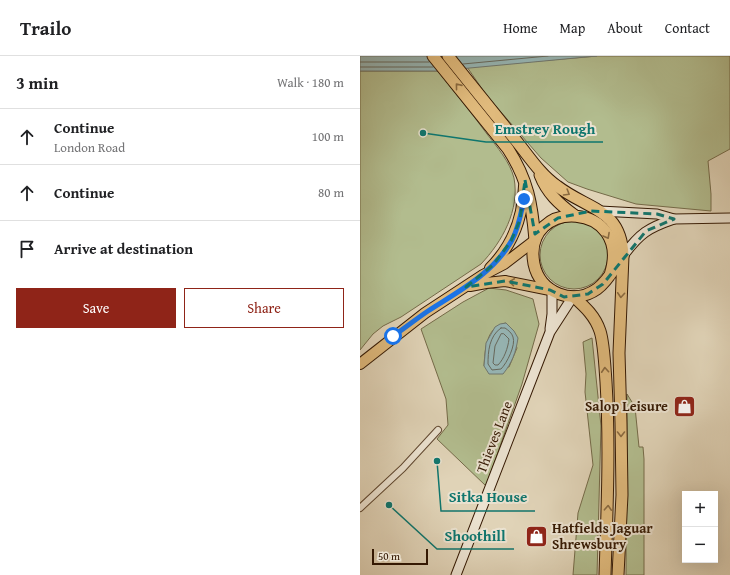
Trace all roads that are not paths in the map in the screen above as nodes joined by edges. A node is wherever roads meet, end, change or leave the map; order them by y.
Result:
1 (433, 56) edge
2 (448, 56) edge
3 (538, 169) junction
4 (525, 180) junction
5 (600, 211) junction
6 (575, 215) junction
7 (730, 218) edge
8 (674, 220) junction
9 (534, 241) junction
10 (624, 256) junction
11 (483, 275) junction
12 (610, 275) junction
13 (466, 287) junction
14 (551, 291) junction
15 (573, 298) junction
16 (550, 332) junction
17 (360, 364) edge
18 (438, 430) dead end
19 (360, 508) edge
20 (456, 575) edge
21 (604, 575) edge
22 (618, 575) edge

4 -> 1 highway
2 - 3 highway
3 -> 5 highway
3 - 6 highway
4 - 9 highway
4 - 11 main road
5 - 6 highway
5 - 8 main road
5 - 10 highway
6 - 9 highway
6 -> 12 highway
7 - 8 main road
8 - 10 main road
9 - 11 main road
9 - 14 highway
10 - 12 highway
10 -> 22 highway
11 - 13 main road
12 - 15 highway
14 -> 13 main road
13 - 17 main road
14 - 15 highway
14 - 16 main road
15 - 16 main road
21 -> 15 highway
16 - 20 main road, Thieves Lane
18 - 19 street

